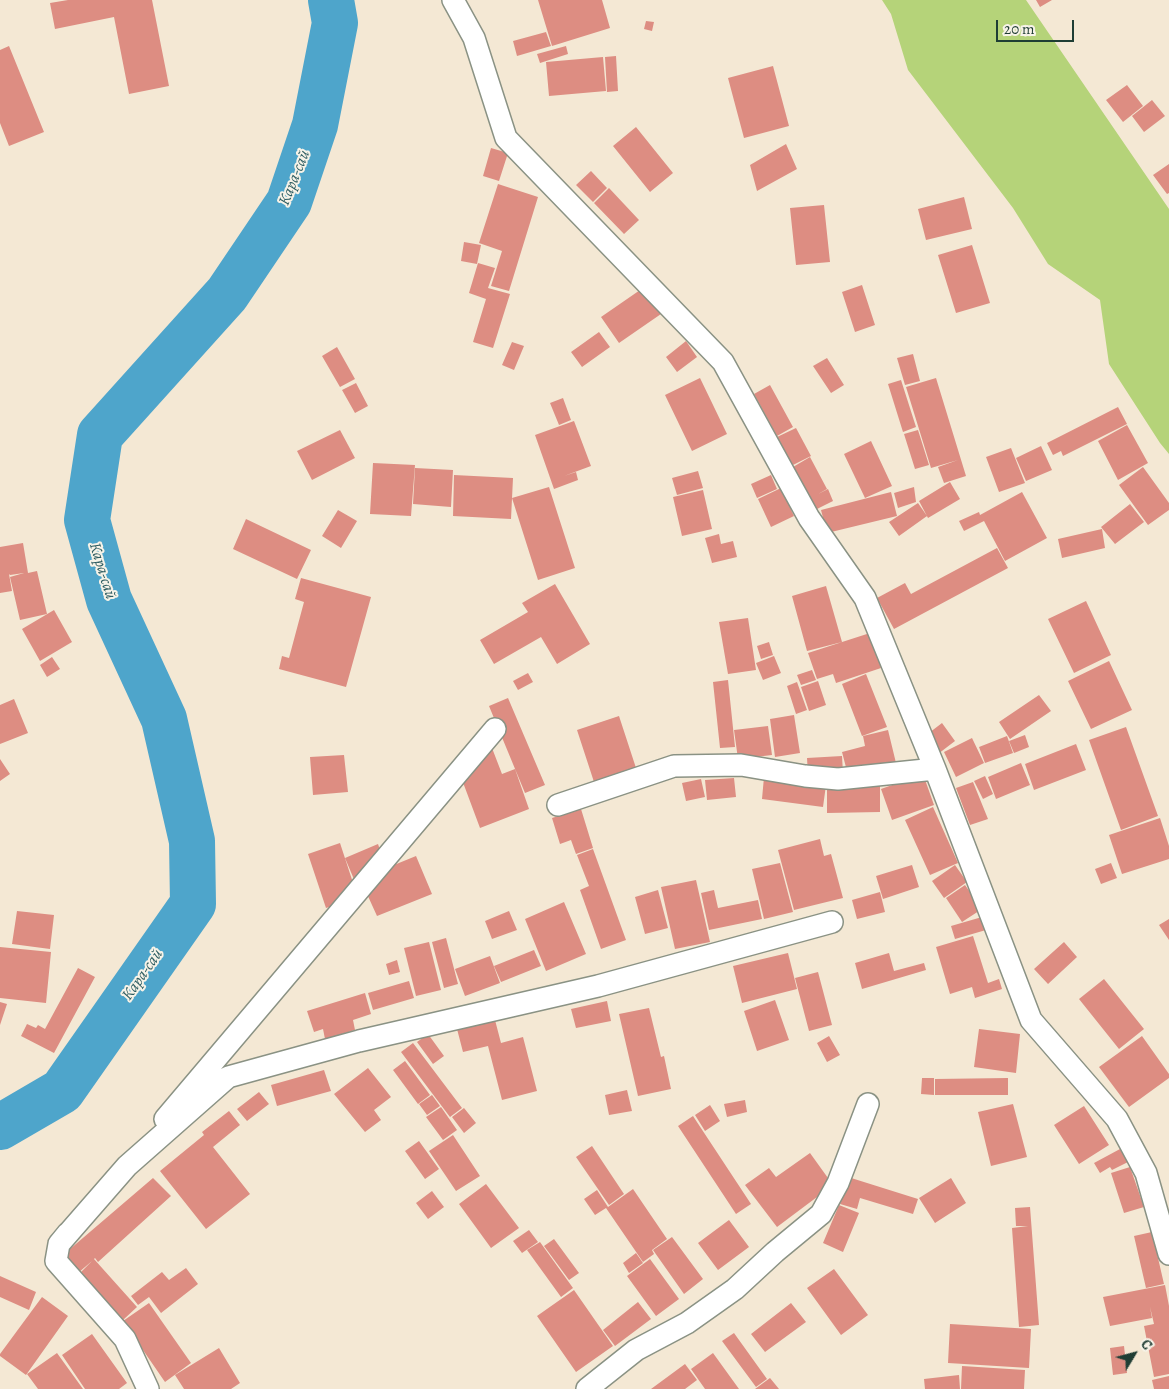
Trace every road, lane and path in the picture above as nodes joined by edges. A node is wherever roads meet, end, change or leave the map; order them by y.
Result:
1 (453, 0) edge
2 (495, 729) dead end
3 (935, 769) junction
4 (558, 805) dead end
5 (832, 922) dead end
6 (868, 1104) dead end
7 (59, 1244) junction
8 (1169, 1254) edge
9 (148, 1389) edge
10 (587, 1389) edge

1 - 3 street
2 - 7 street
3 - 4 street
3 - 8 street
5 - 7 street
6 - 10 street
7 - 9 street

